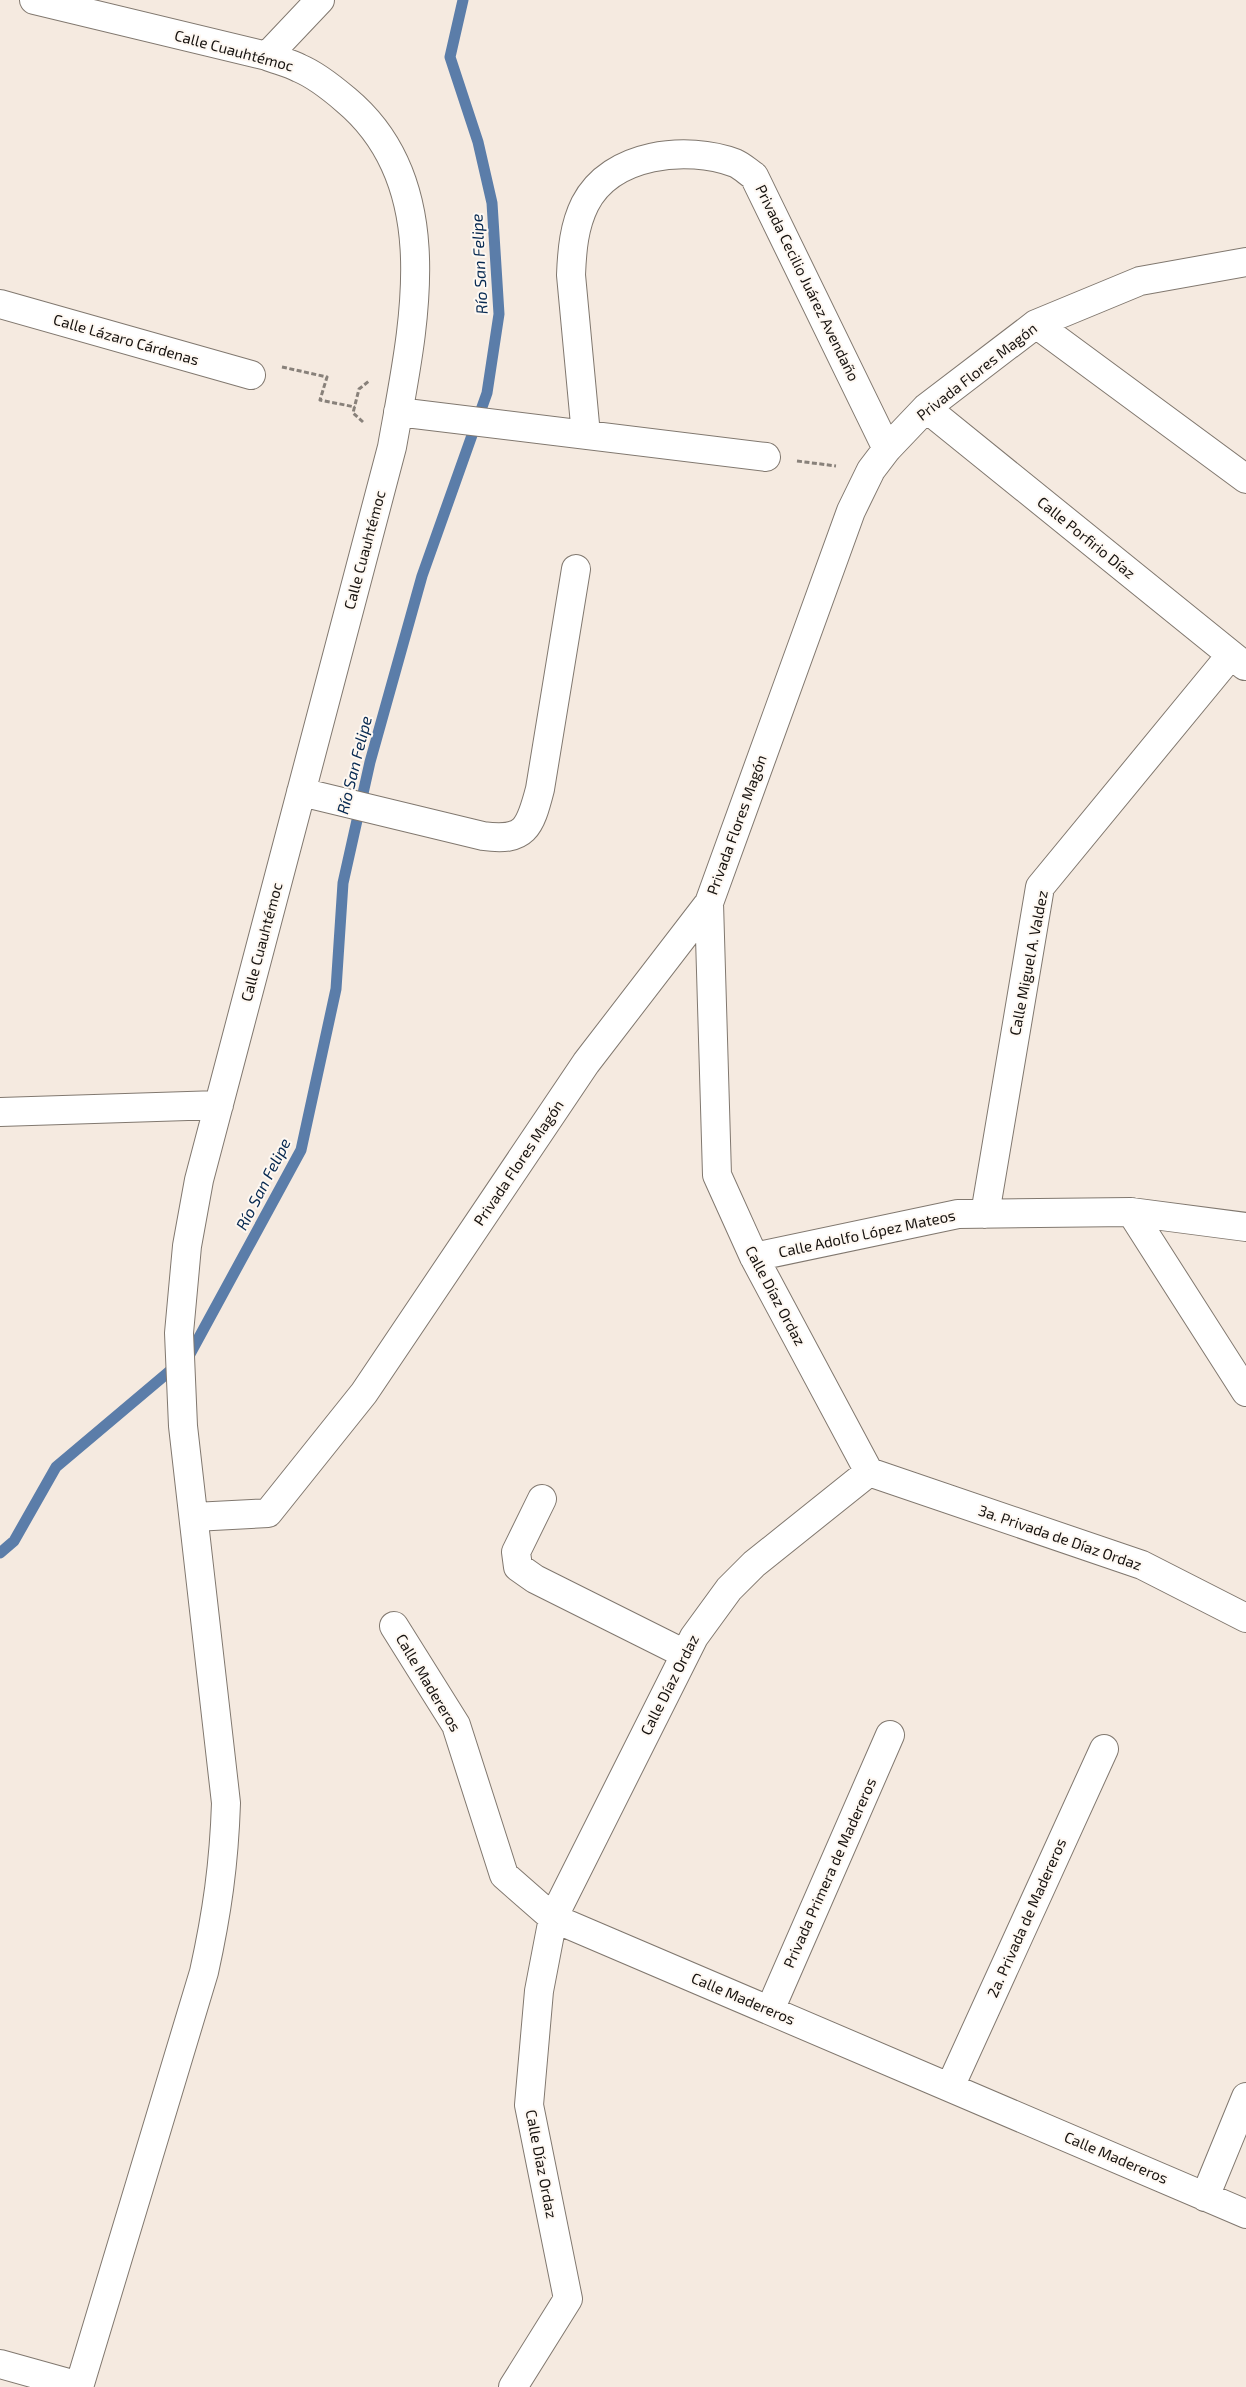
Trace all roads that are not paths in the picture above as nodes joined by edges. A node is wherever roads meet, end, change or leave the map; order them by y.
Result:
1 (34, 0) edge
2 (320, 0) edge
3 (267, 56) junction
4 (1246, 262) edge
5 (0, 304) edge
6 (1036, 324) junction
7 (251, 375) road end
8 (926, 408) junction
9 (410, 413) junction
10 (586, 435) junction
11 (887, 449) junction
12 (766, 457) road end
13 (1246, 479) edge
14 (576, 570) dead end
15 (1238, 662) edge
16 (301, 792) junction
17 (709, 903) junction
18 (219, 1106) junction
19 (0, 1112) edge
20 (1131, 1212) junction
21 (985, 1214) junction
22 (1246, 1228) edge
23 (754, 1257) junction
24 (1246, 1392) edge
25 (869, 1472) junction
26 (542, 1499) dead end
27 (194, 1517) junction
28 (1246, 1618) edge
29 (394, 1626) dead end
30 (685, 1654) junction
31 (890, 1735) dead end
32 (1104, 1749) dead end
33 (553, 1918) junction
34 (770, 2010) junction
35 (950, 2087) junction
36 (1246, 2096) edge
37 (1205, 2197) junction
38 (1246, 2214) edge
39 (0, 2364) edge
40 (79, 2387) edge
41 (513, 2387) edge

1 - 3 street, Calle Cuauhtémoc
2 - 3 street
3 - 9 street, Calle Cuauhtémoc
4 - 6 street, Privada Flores Magón
5 - 7 street, Calle Lázaro Cárdenas
6 - 8 street, Privada Flores Magón
6 - 13 street
8 - 11 street, Privada Flores Magón
8 - 15 street, Calle Porfirio Díaz
9 - 10 street
9 - 16 street, Calle Cuauhtémoc
10 - 11 street, Privada Cecilio Juárez Avendaño
10 - 12 street
11 - 17 street, Privada Flores Magón
14 - 16 street
15 - 21 street, Calle Miguel A. Valdez
16 - 18 street, Calle Cuauhtémoc
17 - 23 street, Calle Díaz Ordaz
17 - 27 street, Privada Flores Magón
18 - 19 street
18 - 27 street, Calle Cuauhtémoc
20 - 21 street, Calle Adolfo López Mateos
20 - 22 street, Calle Adolfo López Mateos
20 - 24 street
21 - 23 street, Calle Adolfo López Mateos
23 - 25 street, Calle Díaz Ordaz
25 - 28 street, 3a. Privada de Díaz Ordaz
25 - 30 street, Calle Díaz Ordaz
26 - 30 street
27 - 40 street, Calle Cuauhtémoc
29 - 33 street, Calle Madereros
30 - 33 street, Calle Díaz Ordaz
31 - 34 street, Privada Primera de Madereros
32 - 35 street, 2a. Privada de Madereros
33 - 34 street, Calle Madereros
33 - 41 street, Calle Díaz Ordaz
34 - 35 street, Calle Madereros
35 - 37 street, Calle Madereros
36 - 37 street
37 - 38 street, Calle Madereros
39 - 40 street

